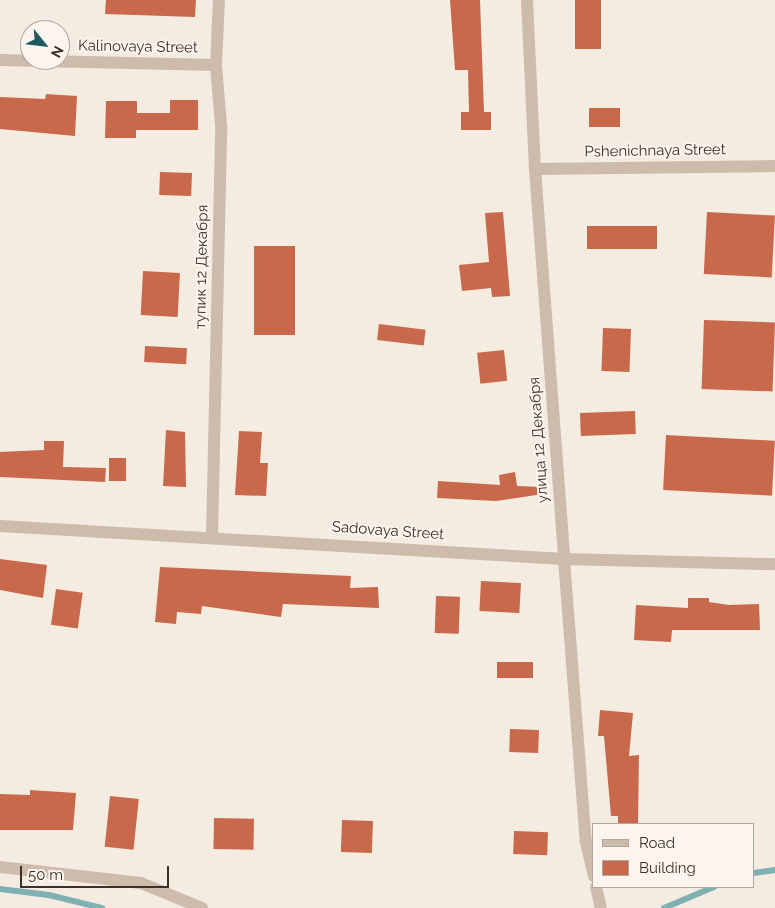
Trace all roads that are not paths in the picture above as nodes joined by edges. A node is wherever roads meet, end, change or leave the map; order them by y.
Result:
1 (219, 0) edge
2 (527, 0) edge
3 (0, 60) edge
4 (216, 65) junction
5 (775, 166) edge
6 (535, 169) junction
7 (0, 526) edge
8 (212, 536) junction
9 (564, 559) junction
10 (775, 564) edge
11 (0, 867) edge
12 (592, 868) edge
13 (596, 888) edge
14 (202, 908) edge
15 (601, 908) edge

1 - 4 street, тупик 12 Декабря
2 - 6 street, улица 12 Декабря
3 - 4 street, Kalinovaya Street
4 - 8 street, тупик 12 Декабря
5 - 6 street, Pshenichnaya Street
6 - 9 street, улица 12 Декабря
7 - 8 street, Sadovaya Street
8 - 9 street, Sadovaya Street
9 - 10 street, Sadovaya Street
9 - 12 street, улица 12 Декабря
11 - 14 street
13 - 15 street

